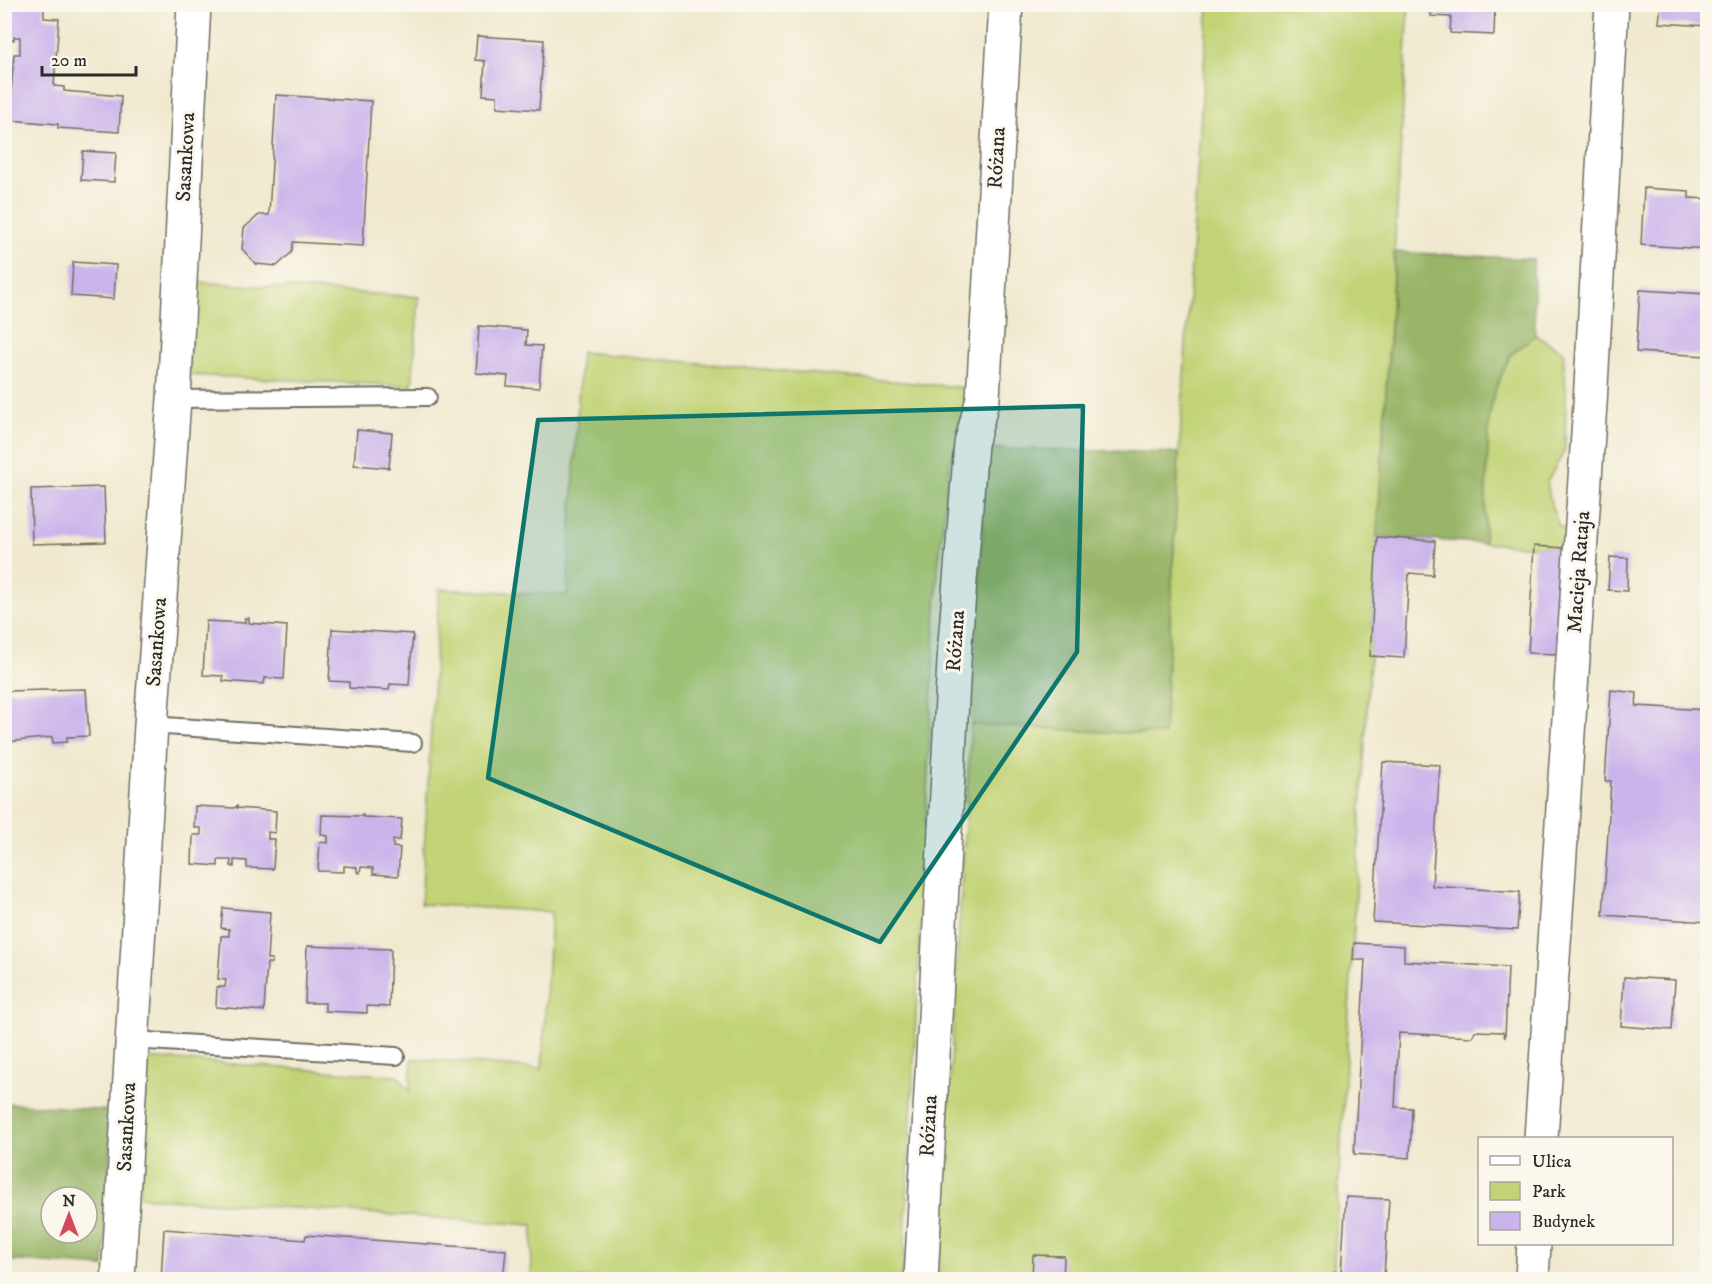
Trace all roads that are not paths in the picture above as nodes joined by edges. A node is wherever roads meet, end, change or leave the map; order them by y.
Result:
1 (194, 4) edge
2 (1006, 4) edge
3 (1612, 4) edge
4 (428, 397) dead end
5 (174, 399) junction
6 (151, 725) junction
7 (413, 743) dead end
8 (132, 1040) junction
9 (396, 1056) dead end
10 (1541, 1137) edge
11 (1534, 1245) edge
12 (118, 1280) edge
13 (921, 1280) edge
14 (1532, 1280) edge

1 - 5 street, Sasankowa
2 - 13 street, Różana
3 - 10 street, Macieja Rataja
4 - 5 lane
5 - 6 street, Sasankowa
6 - 7 lane
6 - 8 street, Sasankowa
8 - 9 lane
8 - 12 street, Sasankowa
11 - 14 street

